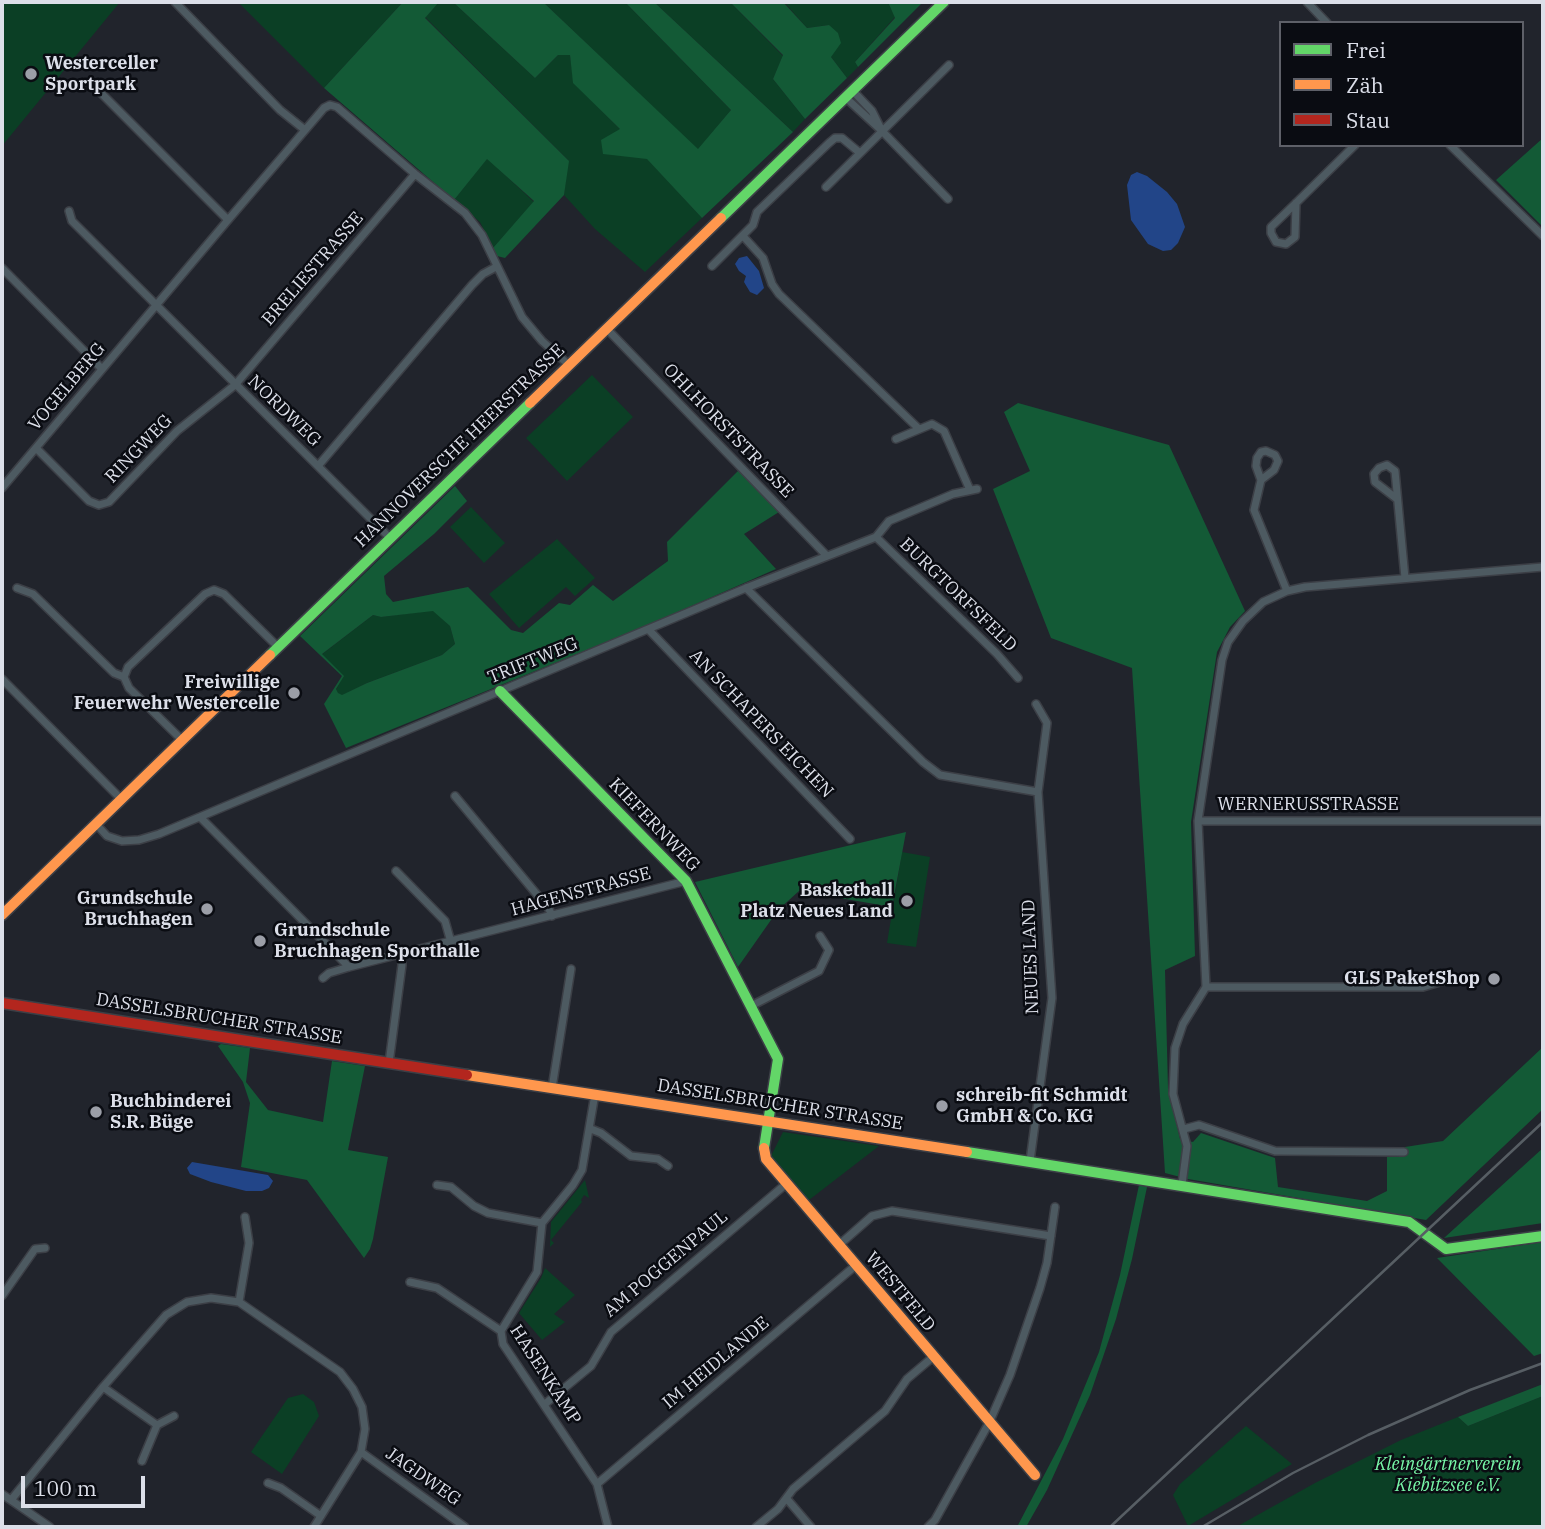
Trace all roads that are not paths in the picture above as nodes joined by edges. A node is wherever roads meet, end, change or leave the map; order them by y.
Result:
1 (175, 2) edge
2 (944, 2) edge
3 (1307, 2) edge
4 (1325, 21) edge
5 (949, 65) dead end
6 (97, 89) dead end
7 (849, 94) junction
8 (305, 130) junction
9 (882, 131) junction
10 (1353, 147) edge
11 (1452, 147) edge
12 (860, 153) junction
13 (415, 174) junction
14 (826, 187) dead end
15 (948, 199) dead end
16 (1296, 203) junction
17 (69, 211) dead end
18 (228, 220) junction
19 (743, 236) junction
20 (1543, 236) edge
21 (712, 266) dead end
22 (496, 267) junction
23 (2, 270) edge
24 (156, 307) junction
25 (607, 329) junction
26 (569, 365) junction
27 (102, 369) junction
28 (235, 385) junction
29 (919, 429) junction
30 (896, 439) dead end
31 (36, 448) junction
32 (318, 466) junction
33 (1261, 480) dead end
34 (2, 488) edge
35 (1397, 499) junction
36 (876, 537) junction
37 (390, 538) junction
38 (826, 555) junction
39 (1543, 567) edge
40 (1405, 579) junction
41 (746, 588) junction
42 (17, 589) dead end
43 (1287, 591) junction
44 (649, 630) junction
45 (278, 647) junction
46 (124, 677) junction
47 (2, 678) edge
48 (1018, 678) dead end
49 (500, 691) junction
50 (1036, 704) dead end
51 (183, 741) junction
52 (1038, 793) junction
53 (455, 796) dead end
54 (123, 800) junction
55 (200, 817) junction
56 (1198, 821) junction
57 (1543, 821) edge
58 (97, 825) junction
59 (850, 839) dead end
60 (396, 871) dead end
61 (686, 881) junction
62 (2, 915) edge
63 (552, 916) junction
64 (820, 936) dead end
65 (451, 942) junction
66 (401, 955) junction
67 (349, 967) junction
68 (571, 969) dead end
69 (323, 978) dead end
70 (1450, 979) dead end
71 (1206, 986) junction
72 (2, 1003) edge
73 (751, 1006) junction
74 (389, 1063) junction
75 (552, 1088) junction
76 (595, 1094) junction
77 (768, 1121) junction
78 (591, 1129) junction
79 (1184, 1129) junction
80 (1404, 1152) dead end
81 (1030, 1161) junction
82 (668, 1166) dead end
83 (786, 1184) junction
84 (1182, 1184) junction
85 (437, 1185) dead end
86 (1055, 1207) dead end
87 (246, 1217) dead end
88 (542, 1223) junction
89 (1051, 1236) junction
90 (1543, 1237) edge
91 (839, 1245) junction
92 (45, 1248) dead end
93 (855, 1266) junction
94 (410, 1282) dead end
95 (2, 1296) edge
96 (239, 1302) junction
97 (501, 1331) junction
98 (933, 1357) junction
99 (103, 1387) junction
100 (545, 1404) junction
101 (174, 1416) dead end
102 (989, 1423) junction
103 (157, 1425) junction
104 (361, 1452) junction
105 (142, 1461) dead end
106 (1035, 1475) dead end
107 (268, 1483) dead end
108 (597, 1484) junction
109 (2, 1494) edge
110 (786, 1499) junction
111 (10, 1500) junction
112 (321, 1516) junction
113 (50, 1527) edge
114 (314, 1527) edge
115 (466, 1527) edge
116 (608, 1527) edge
117 (756, 1527) edge
118 (811, 1527) edge
119 (928, 1527) edge

1 - 8 street
2 - 7 street, HANNOVERSCHE HEERSTRASSE
3 - 4 street
5 - 9 street
6 - 18 street
7 - 9 street
7 - 25 street, HANNOVERSCHE HEERSTRASSE
8 - 13 street, VOGELBERG
8 - 18 street, VOGELBERG
9 - 12 street
9 - 15 street
10 - 16 street
11 - 20 street
12 - 14 street
12 - 19 street
13 - 22 street
13 - 28 street, BRELIESTRASSE
16 - 16 street
17 - 24 street
18 - 24 street, VOGELBERG
19 - 21 street
19 - 29 street
22 - 26 street
22 - 32 street
23 - 27 street
24 - 27 street, VOGELBERG
24 - 28 street, NORDWEG
25 - 26 street, HANNOVERSCHE HEERSTRASSE
25 - 38 street, OHLHORSTSTRASSE
26 - 37 street, HANNOVERSCHE HEERSTRASSE
27 - 31 street, VOGELBERG
28 - 31 street, RINGWEG
28 - 32 street, NORDWEG
29 - 30 street
29 - 36 street, TRIFTWEG
31 - 34 street, VOGELBERG
32 - 37 street, NORDWEG
33 - 43 street
35 - 35 street
35 - 40 street
36 - 38 street, TRIFTWEG
36 - 48 street, BURGTORFSFELD
37 - 45 street, HANNOVERSCHE HEERSTRASSE
38 - 41 street, TRIFTWEG
39 - 40 street
40 - 43 street
41 - 44 street, TRIFTWEG
41 - 52 street
42 - 46 street
43 - 56 street
44 - 49 street, TRIFTWEG
44 - 59 street, AN SCHAPERS EICHEN
45 - 46 street
45 - 51 street, HANNOVERSCHE HEERSTRASSE
46 - 51 street
47 - 54 street
49 - 55 street, TRIFTWEG
49 - 61 street, KIEFERNWEG
50 - 52 street, NEUES LAND
51 - 54 street, HANNOVERSCHE HEERSTRASSE
52 - 81 street, NEUES LAND
53 - 63 street
54 - 58 street, HANNOVERSCHE HEERSTRASSE
55 - 58 street, TRIFTWEG
55 - 67 street
56 - 57 street, WERNERUSSTRASSE
56 - 71 street, WERNERUSSTRASSE
58 - 62 street, HANNOVERSCHE HEERSTRASSE
60 - 65 street
61 - 63 street, HAGENSTRASSE
61 - 73 street, KIEFERNWEG
63 - 65 street, HAGENSTRASSE
64 - 73 street
65 - 66 street, HAGENSTRASSE
66 - 67 street, HAGENSTRASSE
66 - 74 street
67 - 69 street, HAGENSTRASSE
68 - 75 street
70 - 71 street
71 - 79 street
72 - 74 street, DASSELSBRUCHER STRASSE
73 - 77 street, KIEFERNWEG
74 - 75 street, DASSELSBRUCHER STRASSE
75 - 76 street, DASSELSBRUCHER STRASSE
76 - 77 street, DASSELSBRUCHER STRASSE
76 - 78 street
77 - 81 street, DASSELSBRUCHER STRASSE
77 - 83 street, WESTFELD
78 - 82 street
78 - 88 street
79 - 80 street
79 - 84 street
81 - 84 street, DASSELSBRUCHER STRASSE
83 - 91 street, WESTFELD
83 - 100 street, AM POGGENPAUL
84 - 90 street, DASSELSBRUCHER STRASSE
85 - 88 street
86 - 89 street
87 - 96 street
88 - 97 street
89 - 91 street
89 - 102 street
91 - 93 street, WESTFELD
92 - 95 street
93 - 98 street, WESTFELD
93 - 108 street, IM HEIDLANDE
94 - 97 street, HASENKAMP
96 - 99 street
96 - 104 street
97 - 100 street, HASENKAMP
98 - 102 street, WESTFELD
98 - 110 street
99 - 103 street
99 - 111 street
100 - 108 street, HASENKAMP
101 - 103 street
102 - 106 street, WESTFELD
102 - 119 street
103 - 105 street
104 - 112 street
104 - 115 street, JAGDWEG
107 - 112 street
108 - 116 street, HASENKAMP
109 - 111 street
110 - 117 street
110 - 118 street
111 - 113 street
112 - 114 street

